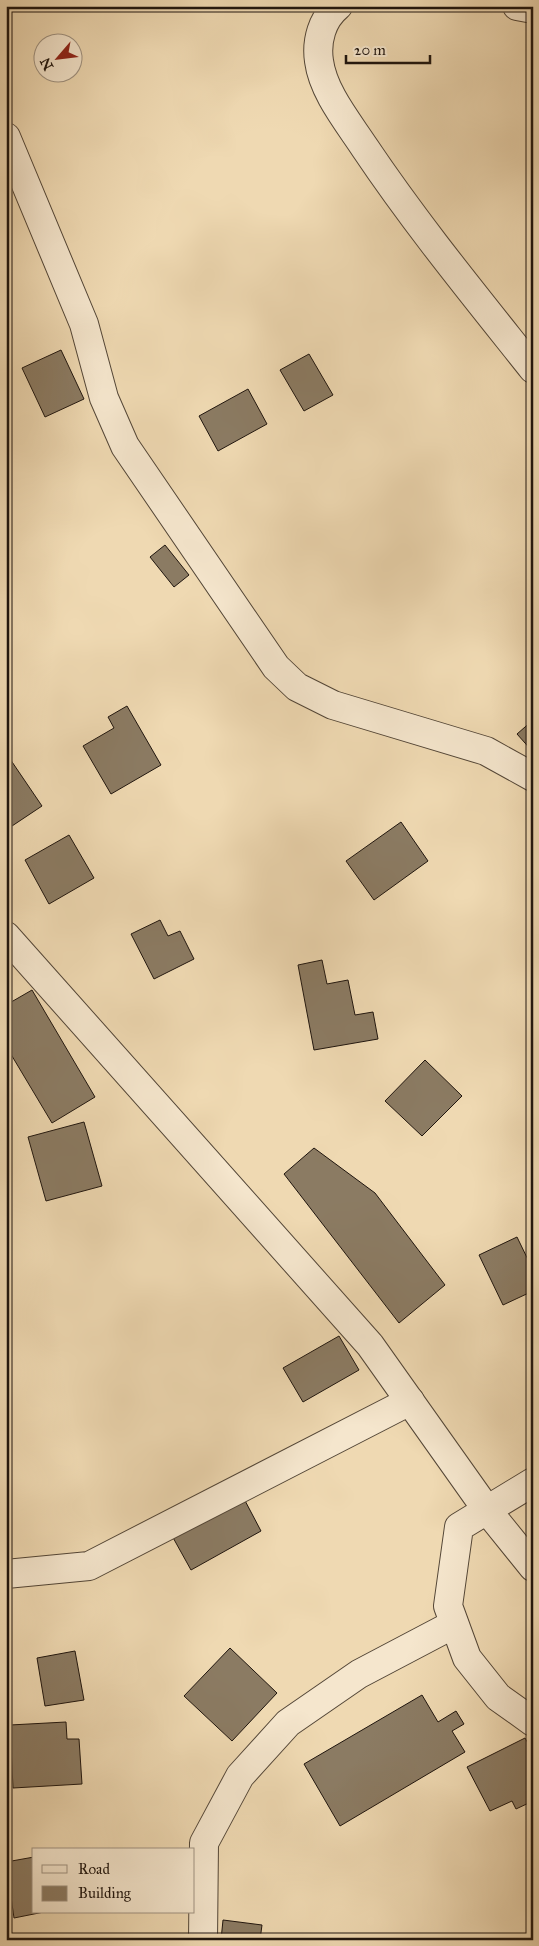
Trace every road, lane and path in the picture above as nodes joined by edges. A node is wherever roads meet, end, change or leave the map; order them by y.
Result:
1 (338, 6) edge
2 (517, 6) edge
3 (533, 9) edge
4 (6, 137) edge
5 (533, 369) edge
6 (533, 777) edge
7 (6, 936) edge
8 (410, 1401) junction
9 (533, 1482) edge
10 (487, 1510) junction
11 (533, 1567) edge
12 (6, 1574) edge
13 (454, 1624) junction
14 (533, 1722) edge
15 (203, 1940) edge

1 - 5 street
2 - 3 street
4 - 6 street
7 - 8 street
8 - 10 street
8 - 12 street
9 - 10 street
10 - 11 street
10 - 13 street
13 - 14 street
13 - 15 street

